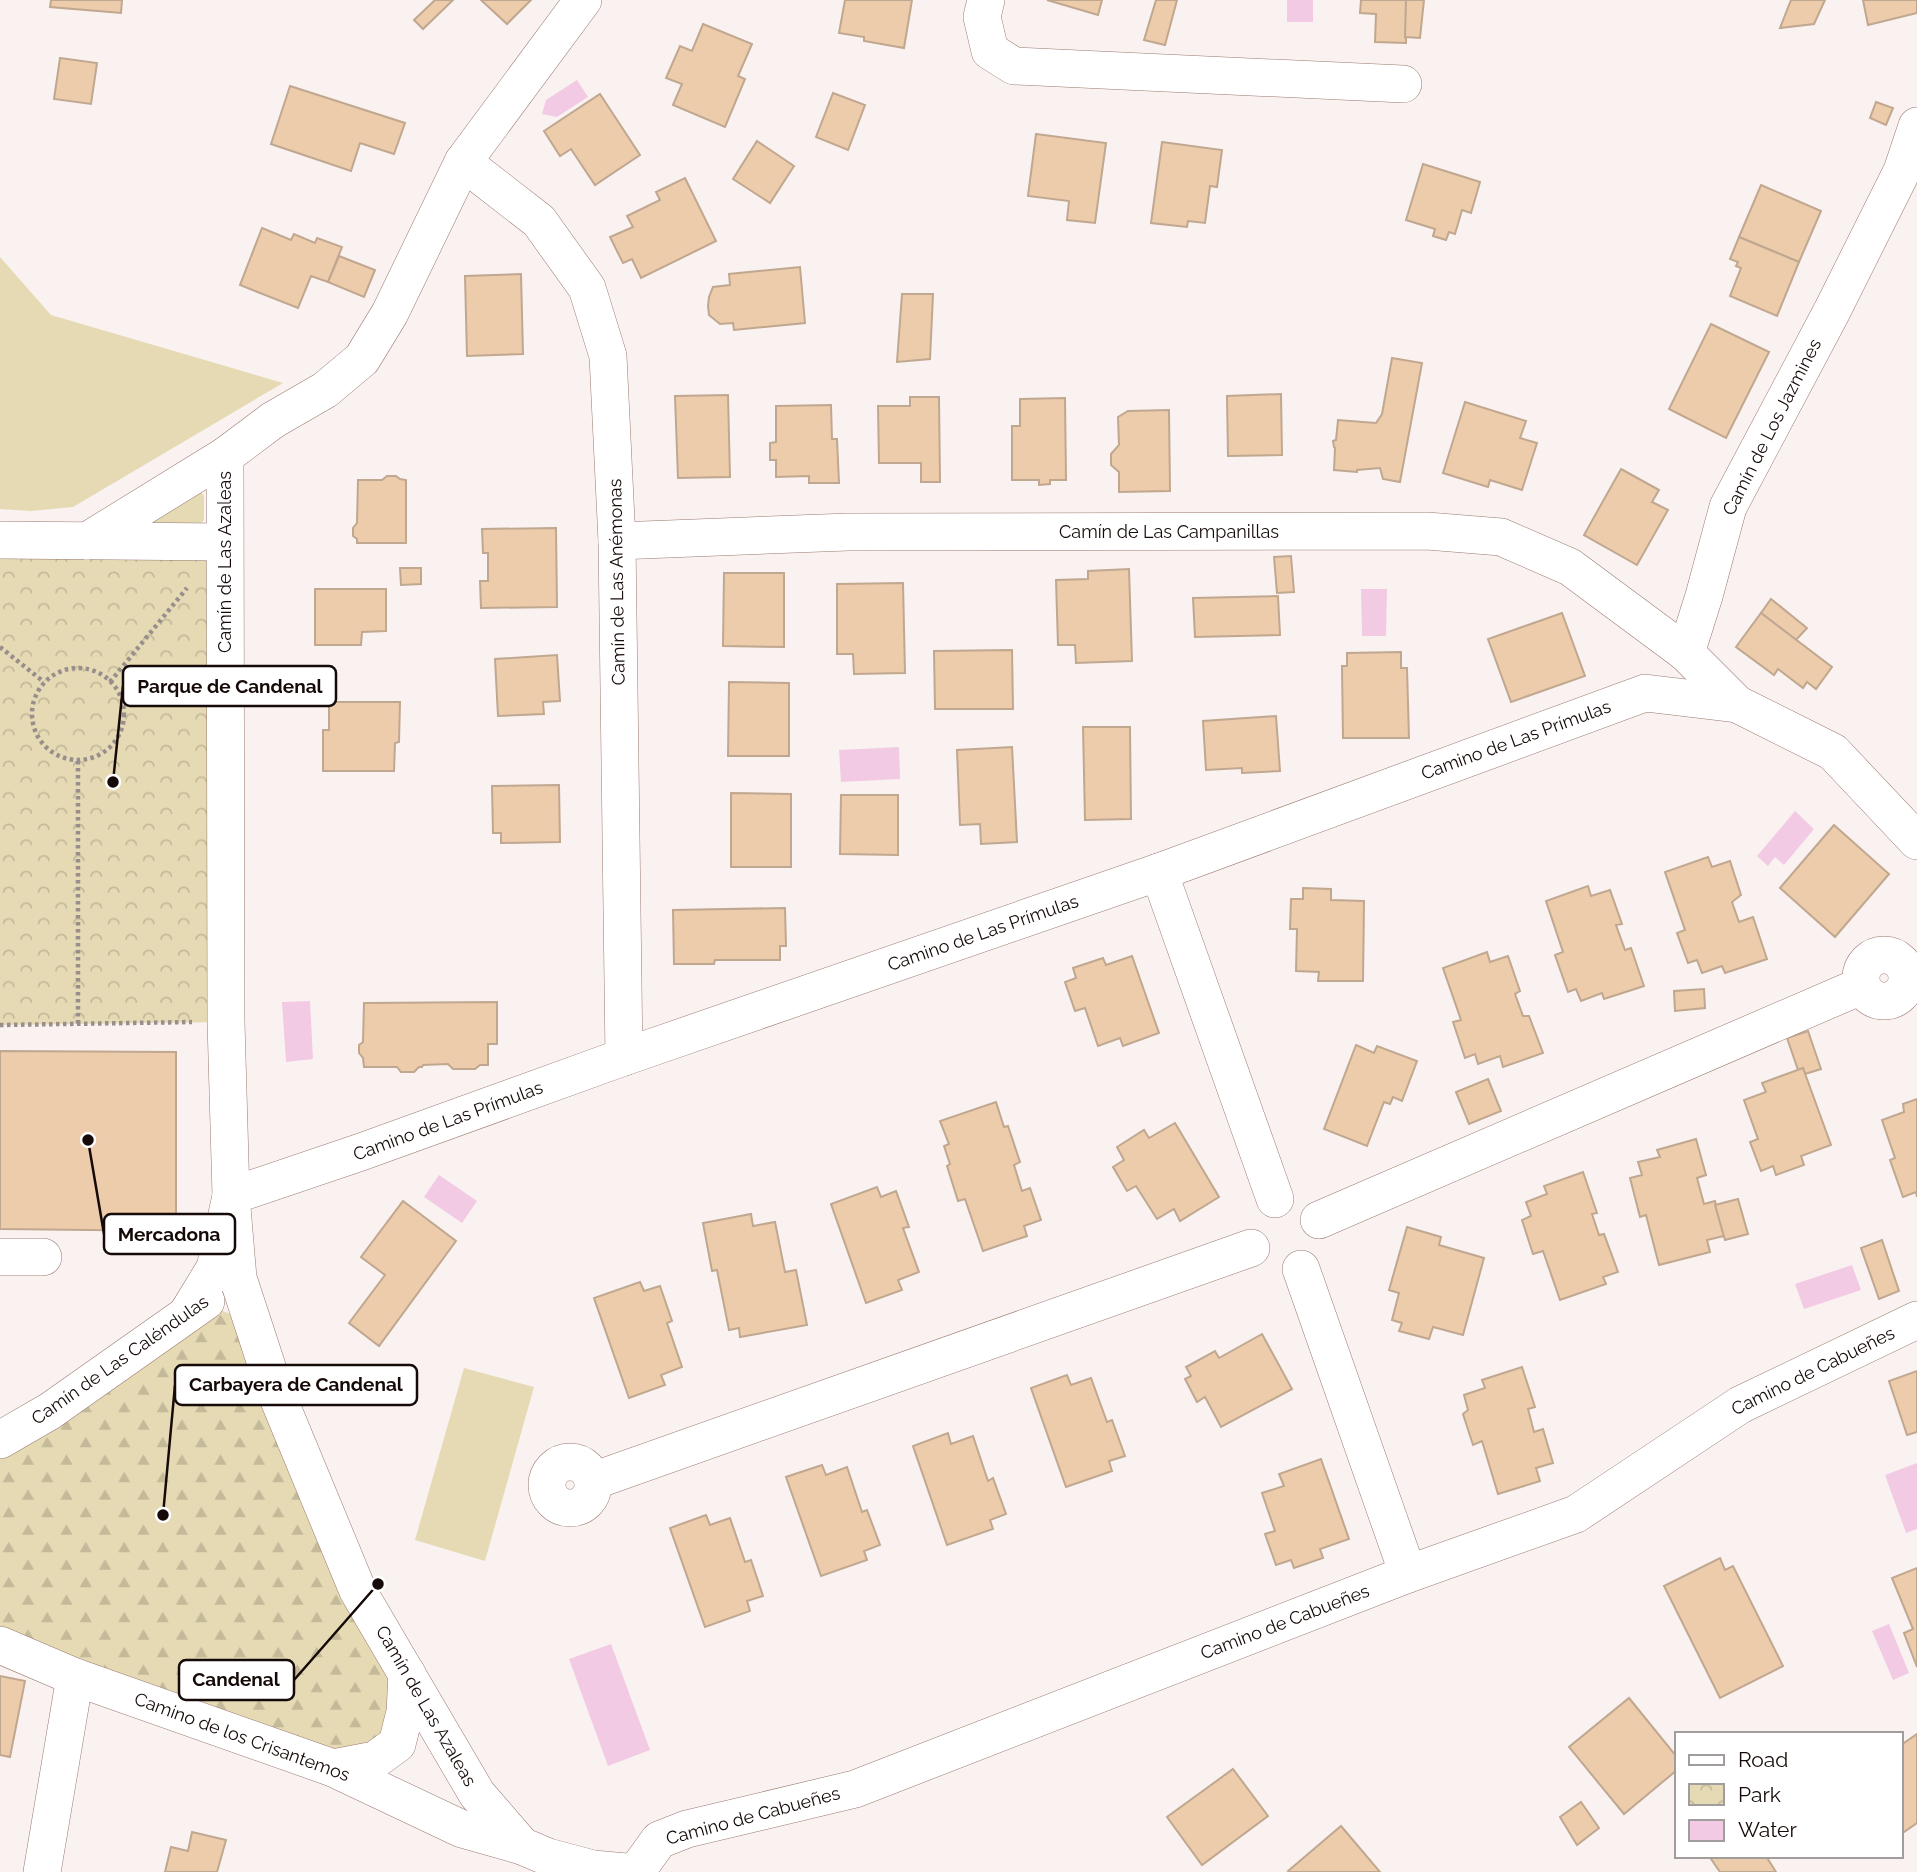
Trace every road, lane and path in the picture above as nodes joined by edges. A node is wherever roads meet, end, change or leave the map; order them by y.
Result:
1 (583, 0) edge
2 (986, 0) edge
3 (1403, 84) dead end
4 (1917, 126) edge
5 (463, 162) junction
6 (225, 456) junction
7 (0, 540) edge
8 (87, 541) junction
9 (617, 541) junction
10 (224, 542) junction
11 (189, 585) dead end
12 (0, 647) edge
13 (1686, 653) junction
14 (44, 682) junction
15 (110, 682) junction
16 (1737, 704) junction
17 (78, 761) junction
18 (1917, 841) edge
19 (1159, 872) junction
20 (1861, 986) dead end
21 (226, 1022) junction
22 (78, 1024) junction
23 (0, 1025) edge
24 (624, 1057) junction
25 (231, 1196) junction
26 (1275, 1199) junction
27 (1319, 1220) junction
28 (1251, 1248) junction
29 (0, 1257) edge
30 (43, 1257) dead end
31 (1301, 1269) junction
32 (238, 1278) junction
33 (187, 1314) junction
34 (1917, 1320) edge
35 (258, 1340) junction
36 (0, 1440) edge
37 (593, 1481) dead end
38 (1408, 1574) junction
39 (0, 1645) edge
40 (407, 1674) junction
41 (75, 1677) junction
42 (332, 1768) junction
43 (522, 1846) junction
44 (42, 1872) edge
45 (626, 1872) edge
46 (636, 1872) edge

1 - 5 street, Camín de Las Azaleas
2 - 3 street
4 - 13 street, Camín de Los Jazmines
5 - 6 street, Camín de Las Azaleas
5 - 9 street, Camín de Las Anémonas
6 - 8 street
6 - 10 street, Camín de Las Azaleas
7 - 8 street
8 - 10 street
9 - 13 street, Camín de Las Campanillas
9 - 24 street, Camín de Las Anémonas
10 - 21 street, Camín de Las Azaleas
11 - 15 path
12 - 14 path
13 - 16 street
14 - 15 path
14 - 17 path
15 - 17 path
16 - 18 street
16 - 19 street, Camino de Las Prímulas
17 - 22 path
19 - 24 street, Camino de Las Prímulas
19 - 26 street
20 - 27 street
21 - 22 path
21 - 25 street, Camín de Las Azaleas
22 - 23 path
24 - 25 street, Camino de Las Prímulas
25 - 32 street, Camín de Las Azaleas
25 - 33 street
26 - 27 street
26 - 28 street
27 - 31 street
28 - 31 street
28 - 37 street
29 - 30 street
31 - 38 street
32 - 33 street, Camín de Las Caléndulas
32 - 35 street, Camín de Las Azaleas
33 - 35 street, Camín de Las Azaleas
33 - 36 street, Camín de Las Caléndulas
34 - 38 street, Camino de Cabueñes
35 - 40 street, Camín de Las Azaleas
38 - 46 street, Camino de Cabueñes
39 - 41 street, Camino de los Crisantemos
40 - 42 street
40 - 43 street, Camín de Las Azaleas
41 - 42 street, Camino de los Crisantemos
41 - 44 street
42 - 43 street, Camino de los Crisantemos
43 - 45 street, Camín de Las Azaleas

